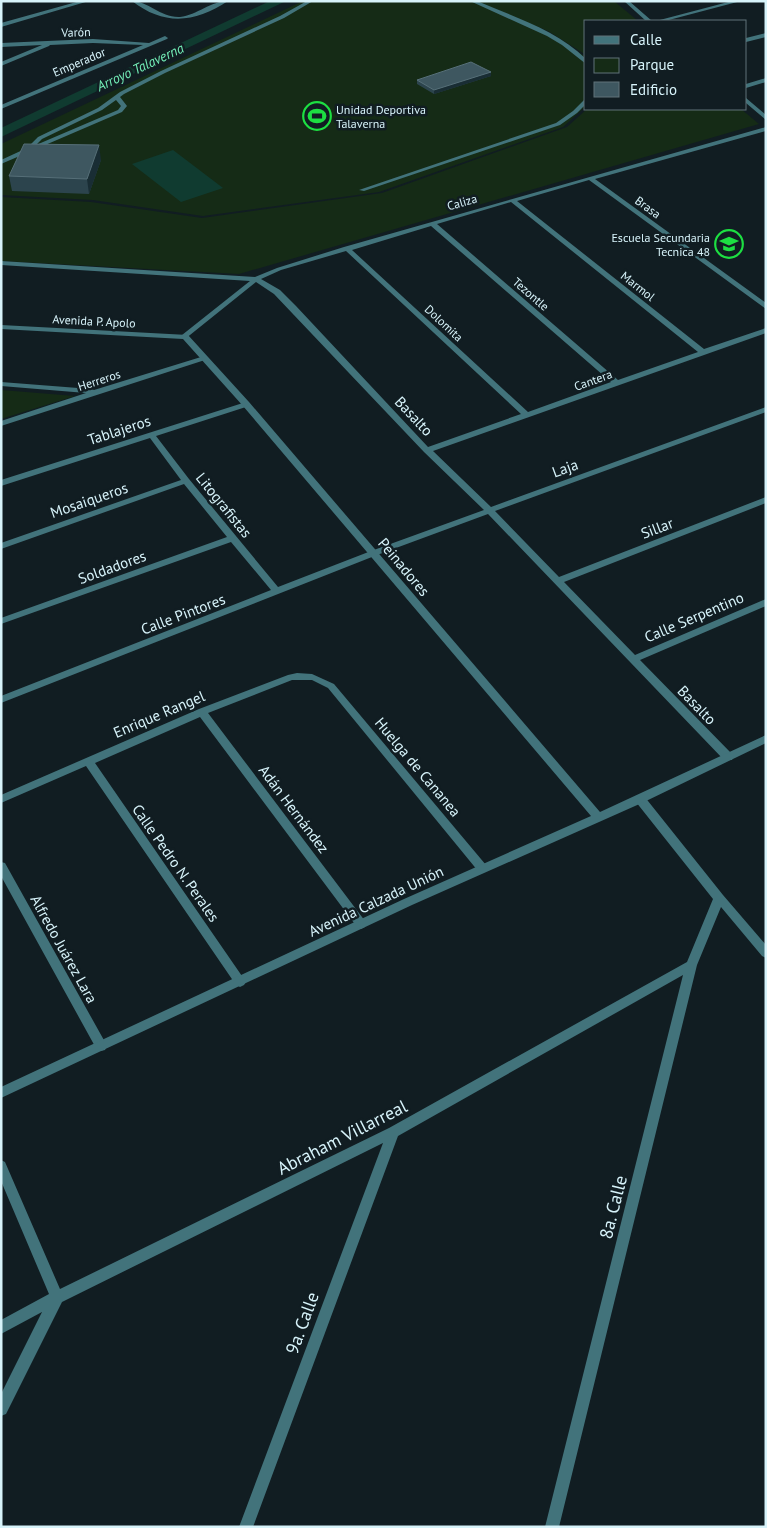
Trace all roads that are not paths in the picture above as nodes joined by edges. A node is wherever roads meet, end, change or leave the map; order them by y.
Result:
1 (87, 1) edge
2 (134, 1) edge
3 (311, 1) edge
4 (472, 1) edge
5 (626, 1) edge
6 (739, 1) edge
7 (224, 2) edge
8 (648, 20) edge
9 (663, 20) edge
10 (1, 25) edge
11 (766, 35) edge
12 (165, 38) dead end
13 (747, 40) edge
14 (53, 43) junction
15 (151, 44) junction
16 (1, 45) edge
17 (584, 60) edge
18 (1, 64) edge
19 (766, 80) edge
20 (747, 86) edge
21 (117, 98) junction
22 (747, 101) edge
23 (584, 102) edge
24 (1, 107) edge
25 (766, 118) edge
26 (766, 129) edge
27 (30, 149) junction
28 (1, 162) edge
29 (590, 178) junction
30 (362, 190) dead end
31 (512, 200) junction
32 (432, 223) junction
33 (346, 248) junction
34 (1, 263) edge
35 (256, 278) junction
36 (766, 307) edge
37 (1, 327) edge
38 (766, 330) edge
39 (185, 337) junction
40 (703, 352) junction
41 (204, 359) junction
42 (616, 383) junction
43 (1, 384) edge
44 (97, 392) junction
45 (246, 404) junction
46 (766, 408) edge
47 (527, 415) junction
48 (1, 424) edge
49 (151, 434) junction
50 (427, 450) junction
51 (186, 481) junction
52 (1, 483) edge
53 (766, 500) edge
54 (489, 510) junction
55 (233, 538) junction
56 (1, 546) edge
57 (374, 553) junction
58 (558, 581) junction
59 (277, 592) junction
60 (766, 602) edge
61 (1, 621) edge
62 (633, 658) junction
63 (331, 686) joint
64 (1, 700) edge
65 (202, 712) junction
66 (766, 739) edge
67 (728, 757) junction
68 (88, 761) junction
69 (1, 799) edge
70 (640, 799) junction
71 (598, 817) junction
72 (1, 866) edge
73 (482, 868) junction
74 (719, 898) junction
75 (361, 924) junction
76 (766, 953) edge
77 (691, 965) junction
78 (240, 982) junction
79 (101, 1046) junction
80 (1, 1093) edge
81 (393, 1132) junction
82 (1, 1166) edge
83 (57, 1297) junction
84 (1, 1327) edge
85 (1, 1409) edge
86 (246, 1527) edge
87 (552, 1527) edge

1 - 10 street
2 - 7 street
3 - 21 street
4 - 17 street
5 - 8 street
6 - 9 street
11 - 13 street
12 - 15 street, Emperador
14 - 15 street, Varón
14 - 16 street, Varón
14 - 18 street
15 - 24 street, Emperador
19 - 20 street
21 - 27 street
21 - 27 street
22 - 25 street
23 - 30 street
26 - 29 street, Caliza
27 - 28 street
29 - 31 street, Caliza
29 - 36 street, Brasa
31 - 32 street, Caliza
31 - 40 street, Marmol
32 - 33 street, Caliza
32 - 42 street, Tezontle
33 - 35 street, Caliza
33 - 47 street, Dolomita
34 - 35 street
35 - 39 street, Caliza
35 - 50 street, Basalto
37 - 39 street, Avenida P. Apolo
38 - 40 street, Cantera
39 - 41 street, Peinadores
40 - 42 street, Cantera
41 - 44 street, Herreros
41 - 45 street, Peinadores
42 - 47 street, Cantera
43 - 44 street
44 - 48 street, Herreros
45 - 49 street, Tablajeros
45 - 57 street, Peinadores
46 - 54 street, Laja
47 - 50 street, Cantera
49 - 51 street, Litografistas
49 - 52 street, Tablajeros
50 - 54 street, Basalto
51 - 55 street, Litografistas
51 - 56 street, Mosaiqueros
53 - 58 street, Sillar
54 - 57 street, Laja
54 - 58 street, Basalto
55 - 59 street, Litografistas
55 - 61 street, Soldadores
57 - 59 street, Calle Pintores
57 - 71 street, Peinadores
58 - 62 street, Basalto
59 - 64 street, Calle Pintores
60 - 62 street, Calle Serpentino
62 - 67 street, Basalto
63 - 65 street, Enrique Rangel
63 - 73 street, Huelga de Cananea
65 - 68 street, Enrique Rangel
65 - 75 street, Adán Hernández
66 - 67 street, Avenida Calzada Unión
67 - 70 street, Avenida Calzada Unión
68 - 69 street, Enrique Rangel
68 - 78 street, Calle Pedro N. Perales
70 - 71 street, Avenida Calzada Unión
70 - 74 street
71 - 73 street, Avenida Calzada Unión
72 - 79 street, Alfredo Juárez Lara
73 - 75 street, Avenida Calzada Unión
74 - 76 street
74 - 77 street, 8a. Calle
75 - 78 street, Avenida Calzada Unión
77 - 81 street, Abraham Villarreal
77 - 87 street, 8a. Calle
78 - 79 street, Avenida Calzada Unión
79 - 80 street, Avenida Calzada Unión
81 - 83 street, Abraham Villarreal
81 - 86 street, 9a. Calle
82 - 83 street
83 - 84 street, Abraham Villarreal
83 - 85 street

